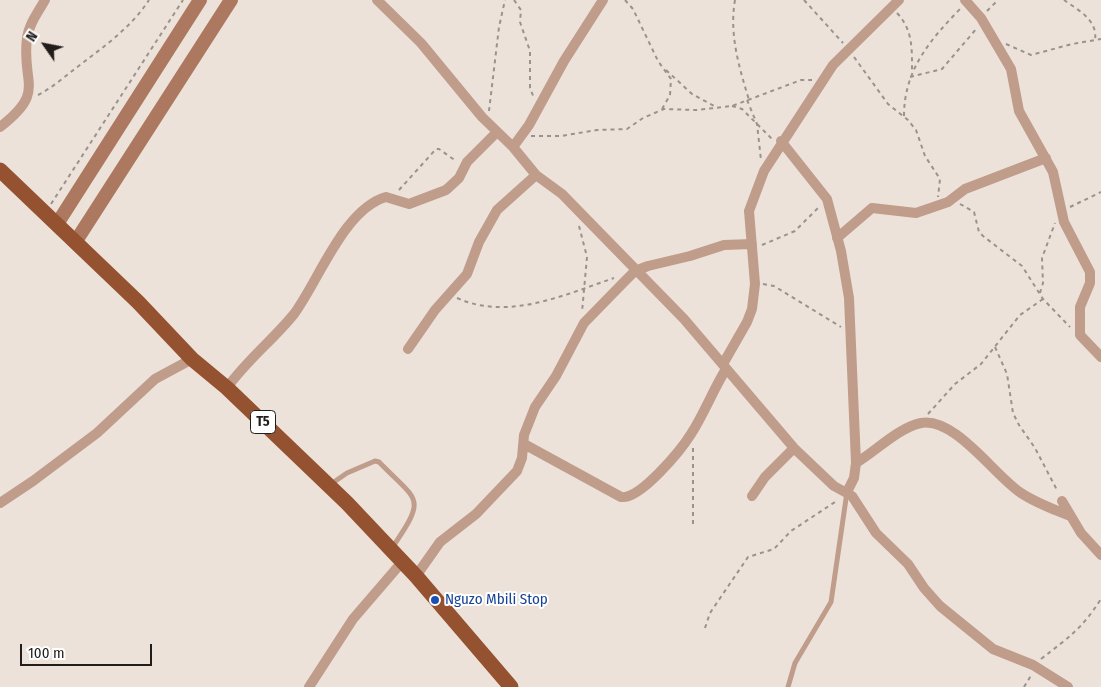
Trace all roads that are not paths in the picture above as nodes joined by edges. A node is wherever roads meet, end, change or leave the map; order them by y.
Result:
1 (45, 0) edge
2 (200, 0) edge
3 (231, 0) edge
4 (378, 0) edge
5 (603, 0) edge
6 (899, 0) edge
7 (966, 1) edge
8 (0, 127) edge
9 (497, 132) junction
10 (780, 143) junction
11 (513, 147) junction
12 (1046, 158) junction
13 (0, 170) edge
14 (536, 175) junction
15 (57, 224) junction
16 (837, 238) junction
17 (76, 241) junction
18 (752, 246) junction
19 (636, 270) junction
20 (408, 349) dead end
21 (1101, 356) edge
22 (192, 359) junction
23 (724, 366) junction
24 (227, 388) junction
25 (524, 444) junction
26 (794, 448) junction
27 (856, 463) junction
28 (328, 486) junction
29 (847, 494) junction
30 (752, 496) dead end
31 (1062, 501) road end
32 (0, 502) edge
33 (1070, 516) junction
34 (391, 550) junction
35 (1101, 555) edge
36 (402, 562) junction
37 (416, 576) junction
38 (309, 687) edge
39 (511, 687) edge
40 (788, 687) edge
41 (1068, 687) edge

1 - 8 street
2 - 15 main road
3 - 17 main road
4 - 9 street
5 - 11 street
6 - 10 street
7 - 12 street
9 - 11 street
9 - 24 street
10 - 16 street
10 - 18 street
11 - 14 street
12 - 16 street
12 - 21 street
13 - 15 highway, T5
14 - 19 street
14 - 20 street
15 - 17 highway, T5
16 - 27 street
17 - 22 highway, T5
18 - 19 street
18 - 23 street
19 - 23 street
19 - 25 street
22 - 24 highway, T5
22 - 32 street
23 - 25 street
23 - 26 street
24 - 28 highway, T5
25 - 37 street
26 - 29 street
26 - 30 street
27 - 29 street
27 - 33 street
28 - 34 highway, T5
28 - 34 lane
29 - 40 lane
29 - 41 street
31 - 33 street
33 - 35 street
34 - 36 highway, T5
36 - 37 highway, T5
36 - 38 street
37 - 39 highway, T5

